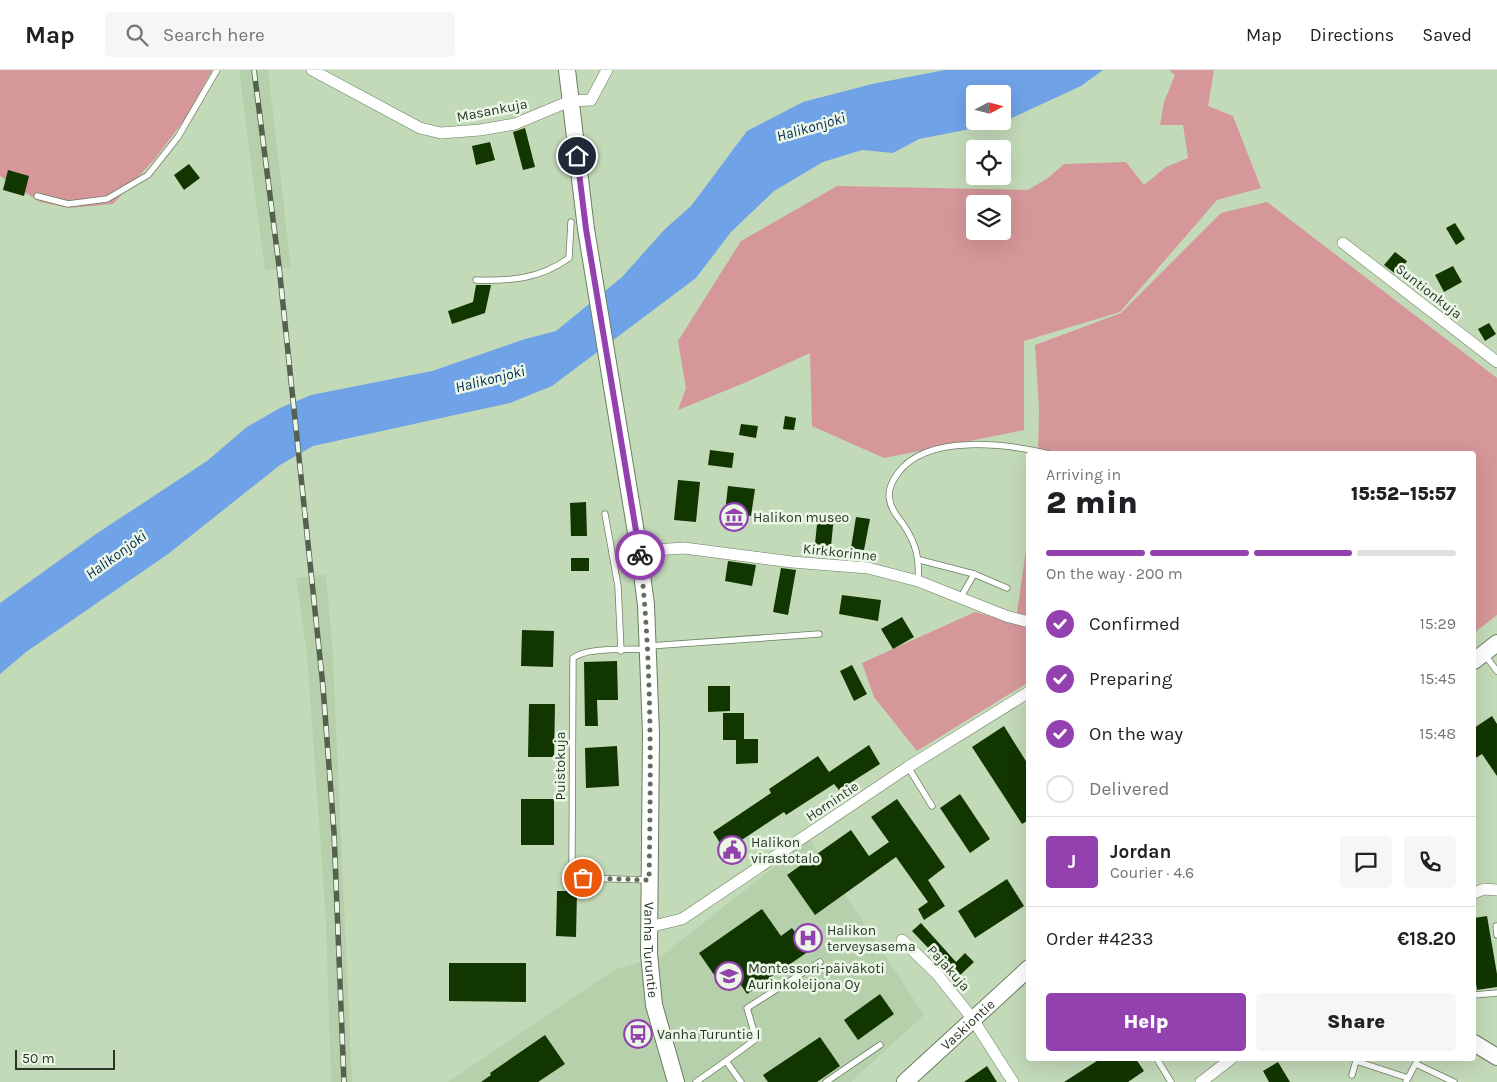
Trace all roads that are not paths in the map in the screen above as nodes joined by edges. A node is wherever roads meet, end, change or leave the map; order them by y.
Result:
1 (217, 70) edge
2 (312, 70) edge
3 (567, 70) edge
4 (607, 70) edge
5 (570, 101) junction
6 (36, 196) dead end
7 (579, 226) junction
8 (1343, 243) dead end
9 (476, 280) dead end
10 (1497, 362) edge
11 (1035, 451) edge
12 (605, 514) dead end
13 (639, 551) junction
14 (920, 560) junction
15 (974, 574) junction
16 (918, 581) junction
17 (1007, 588) dead end
18 (960, 597) junction
19 (1026, 621) edge
20 (819, 634) dead end
21 (1497, 643) edge
22 (648, 648) junction
23 (621, 650) junction
24 (1479, 657) edge
25 (1497, 671) edge
26 (1026, 694) edge
27 (908, 767) junction
28 (932, 806) dead end
29 (649, 880) junction
30 (1497, 890) edge
31 (1476, 892) edge
32 (1496, 926) dead end
33 (649, 927) junction
34 (1497, 935) edge
35 (902, 940) dead end
36 (820, 962) dead end
37 (1026, 971) edge
38 (1497, 993) edge
39 (1476, 995) edge
40 (972, 1018) junction
41 (1476, 1044) edge
42 (880, 1045) dead end
43 (1497, 1057) edge
44 (726, 1061) junction
45 (1158, 1061) edge
46 (1228, 1061) edge
47 (1417, 1061) edge
48 (1352, 1075) dead end
49 (672, 1080) edge
50 (1407, 1080) edge
51 (696, 1082) edge
52 (741, 1082) edge
53 (826, 1082) edge
54 (906, 1082) edge
55 (1013, 1082) edge
56 (1171, 1082) edge
57 (1201, 1082) edge
58 (1454, 1082) edge

1 - 6 lane
2 - 5 street, Masankuja
3 - 5 street, Vanha Turuntie
4 - 5 street, Masankuja
5 - 7 street, Vanha Turuntie
7 - 9 lane
7 - 13 street, Vanha Turuntie
8 - 10 street, Suntionkuja
11 - 14 lane
12 - 23 lane
13 - 16 street, Kirkkorinne
13 - 22 street, Vanha Turuntie
14 - 15 lane
14 - 16 lane
15 - 17 lane
15 - 18 lane
16 - 18 street, Kirkkorinne
18 - 19 street, Kirkkorinne
20 - 22 lane, Puistokuja
21 - 24 street
22 - 23 lane, Puistokuja
22 - 29 street, Vanha Turuntie
23 - 29 lane, Puistokuja
24 - 25 lane
26 - 27 street, Hornintie
27 - 28 lane
27 - 33 street, Hornintie
29 - 33 street, Vanha Turuntie
30 - 31 street
32 - 34 lane
33 - 49 street, Vanha Turuntie
35 - 40 street, Pajakuja
36 - 44 lane
37 - 40 street, Vaskiontie
38 - 39 lane
40 - 54 street, Vaskiontie
40 - 55 street, Pajakuja
41 - 43 street
42 - 53 lane
44 - 51 lane
44 - 52 lane
45 - 56 lane
46 - 57 street
47 - 50 lane
47 - 58 lane
48 - 50 lane

